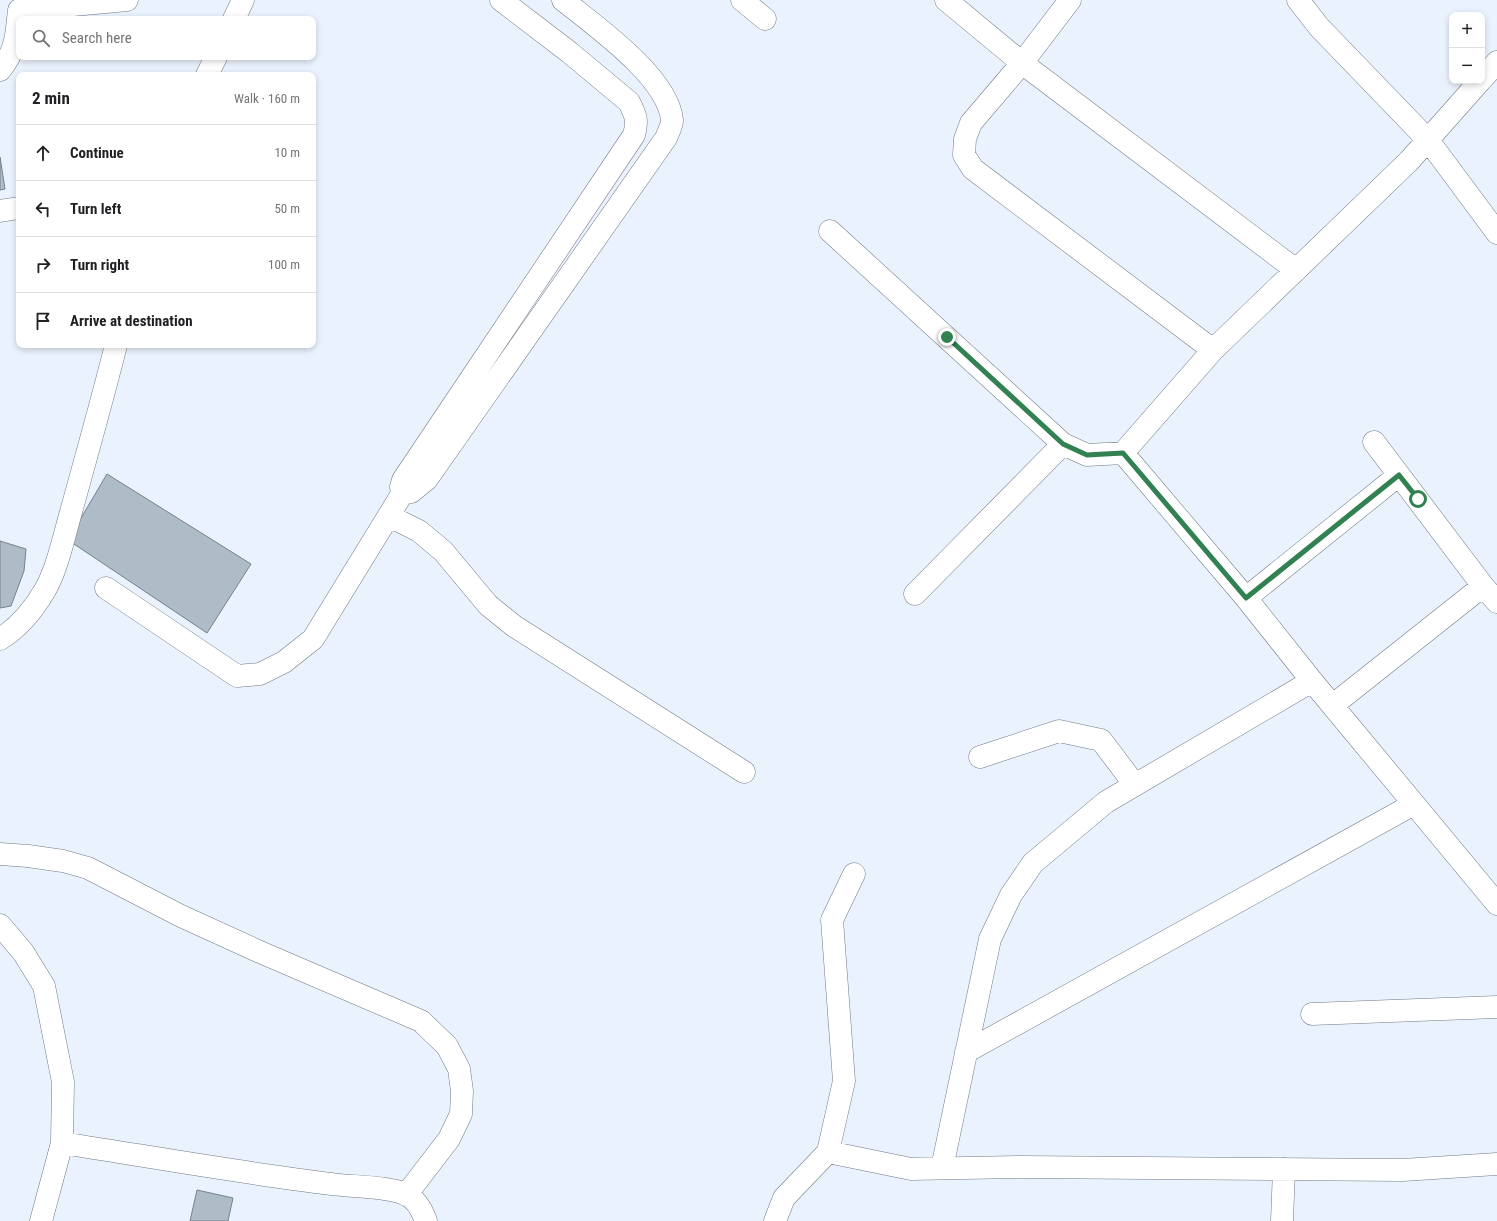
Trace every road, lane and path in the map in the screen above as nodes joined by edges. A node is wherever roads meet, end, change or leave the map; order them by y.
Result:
1 (127, 0) edge
2 (243, 0) edge
3 (501, 0) edge
4 (563, 0) edge
5 (742, 0) edge
6 (946, 0) edge
7 (1070, 0) edge
8 (1298, 0) edge
9 (19, 5) edge
10 (18, 16) edge
11 (235, 16) edge
12 (765, 19) dead end
13 (16, 40) edge
14 (214, 60) edge
15 (1497, 62) edge
16 (1022, 63) junction
17 (0, 70) edge
18 (208, 72) edge
19 (1485, 76) edge
20 (1477, 84) edge
21 (1428, 140) junction
22 (16, 208) edge
23 (0, 211) edge
24 (830, 230) dead end
25 (1497, 233) edge
26 (1296, 270) junction
27 (115, 348) edge
28 (1213, 350) junction
29 (1374, 442) dead end
30 (1063, 444) junction
31 (1123, 453) junction
32 (1399, 475) junction
33 (402, 494) junction
34 (389, 516) junction
35 (1483, 586) junction
36 (106, 588) dead end
37 (915, 594) dead end
38 (1246, 598) junction
39 (1497, 602) edge
40 (0, 639) edge
41 (1312, 681) junction
42 (1332, 705) junction
43 (980, 757) dead end
44 (744, 772) dead end
45 (1135, 785) junction
46 (1414, 804) junction
47 (0, 854) edge
48 (854, 874) dead end
49 (1497, 904) edge
50 (2, 931) edge
51 (1497, 1007) edge
52 (1312, 1014) dead end
53 (966, 1052) junction
54 (62, 1143) junction
55 (828, 1152) junction
56 (1497, 1164) edge
57 (942, 1168) junction
58 (1284, 1169) junction
59 (406, 1195) junction
60 (41, 1221) edge
61 (426, 1221) edge
62 (775, 1221) edge
63 (1282, 1221) edge

1 - 9 street
2 - 11 street
3 - 33 street
4 - 33 street
5 - 12 street
6 - 16 street
7 - 16 street
8 - 21 street
9 - 10 street
13 - 17 street
14 - 18 street
15 - 19 street
16 - 26 street
16 - 28 street
20 - 21 street
21 - 25 street
21 - 26 street
22 - 23 street
24 - 30 street
26 - 28 street
27 - 40 street
28 - 31 street
29 - 32 street
30 - 31 street
30 - 37 street
31 - 38 street
32 - 35 street
32 - 38 street
33 - 34 street
34 - 36 street
34 - 44 street
35 - 39 street
35 - 42 street
38 - 41 street
41 - 42 street
41 - 45 street
42 - 46 street
43 - 45 street
45 - 53 street
46 - 49 street
46 - 53 street
47 - 59 street
48 - 55 street
50 - 54 street
51 - 52 street
53 - 57 street
54 - 59 street
54 - 60 street
55 - 57 street
55 - 62 street
56 - 58 street
57 - 58 street
58 - 63 street
59 - 61 street

